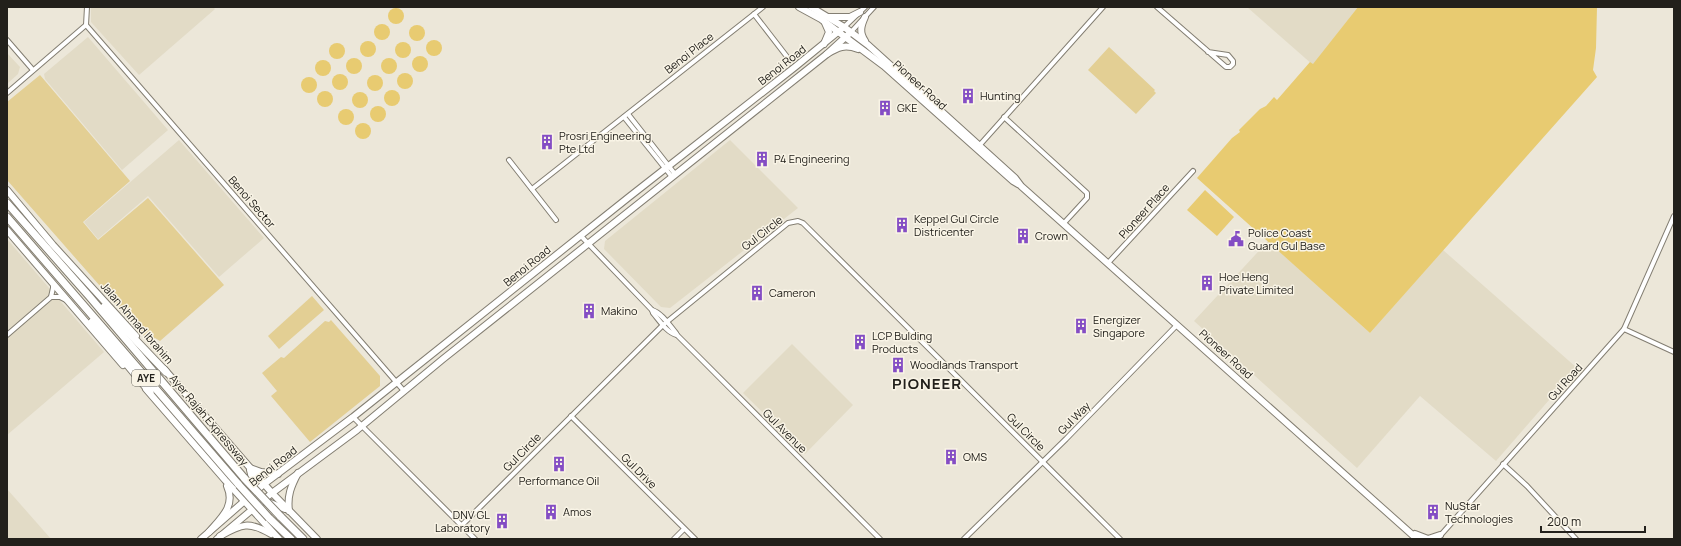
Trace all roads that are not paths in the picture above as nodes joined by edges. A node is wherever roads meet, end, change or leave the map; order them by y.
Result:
1 (87, 7) edge
2 (763, 7) edge
3 (799, 7) edge
4 (811, 7) edge
5 (865, 7) edge
6 (874, 7) edge
7 (1103, 7) edge
8 (1156, 7) edge
9 (754, 14) junction
10 (862, 15) junction
11 (828, 17) junction
12 (821, 19) junction
13 (86, 25) junction
14 (844, 27) junction
15 (839, 32) junction
16 (851, 32) junction
17 (846, 37) junction
18 (7, 40) edge
19 (824, 44) junction
20 (868, 45) junction
21 (863, 50) junction
22 (1208, 52) junction
23 (827, 54) junction
24 (788, 58) dead end
25 (33, 70) junction
26 (7, 93) edge
27 (626, 115) junction
28 (1004, 117) junction
29 (978, 147) junction
30 (509, 160) dead end
31 (667, 167) junction
32 (1193, 171) dead end
33 (674, 175) junction
34 (532, 189) junction
35 (7, 190) edge
36 (7, 203) edge
37 (1674, 216) edge
38 (7, 218) edge
39 (556, 220) dead end
40 (1064, 223) junction
41 (7, 230) edge
42 (581, 236) junction
43 (587, 244) junction
44 (1108, 264) junction
45 (53, 271) junction
46 (51, 280) junction
47 (89, 296) junction
48 (51, 297) junction
49 (68, 300) junction
50 (665, 323) junction
51 (1178, 324) junction
52 (1624, 329) junction
53 (7, 335) edge
54 (1674, 352) edge
55 (166, 372) junction
56 (396, 382) junction
57 (404, 391) junction
58 (150, 392) junction
59 (571, 416) junction
60 (353, 417) junction
61 (362, 426) junction
62 (1043, 461) junction
63 (1503, 464) junction
64 (248, 467) junction
65 (298, 473) junction
66 (278, 474) junction
67 (225, 480) junction
68 (264, 484) junction
69 (231, 487) junction
70 (272, 493) junction
71 (255, 499) junction
72 (289, 511) junction
73 (462, 525) junction
74 (684, 529) junction
75 (1408, 531) junction
76 (209, 532) junction
77 (1439, 537) edge
78 (219, 538) edge
79 (279, 538) edge
80 (201, 539) edge
81 (291, 539) edge
82 (303, 539) edge
83 (317, 539) edge
84 (475, 539) edge
85 (674, 539) edge
86 (695, 539) edge
87 (880, 539) edge
88 (964, 539) edge
89 (1120, 539) edge
90 (1417, 539) edge
91 (1576, 539) edge

1 - 13 street
2 - 9 street, Benoi Place
3 - 12 main road, Pioneer Road
4 - 11 main road, Pioneer Road
5 - 10 street, Benoi Road
6 - 10 street, Benoi Road
7 - 28 street
8 - 22 street
9 - 24 street
9 - 27 street, Benoi Place
10 - 11 main road
10 - 14 street, Benoi Road
10 - 16 street, Benoi Road
10 - 20 main road
11 - 14 main road, Pioneer Road
12 - 15 main road, Pioneer Road
12 - 19 main road
13 - 25 street
13 - 56 street, Benoi Sector
14 - 15 main road, Benoi Road
14 - 16 main road, Pioneer Road
15 - 17 main road, Pioneer Road
15 - 19 main road, Benoi Road
16 - 17 main road, Benoi Road
16 - 20 main road, Pioneer Road
17 - 21 main road, Pioneer Road
17 - 23 main road, Benoi Road
18 - 25 street
19 - 31 main road, Benoi Road
20 - 29 main road, Pioneer Road
21 - 23 main road
21 - 29 main road, Pioneer Road
22 - 22 street
23 - 33 main road, Benoi Road
25 - 26 street
27 - 31 street
27 - 34 street, Benoi Place
28 - 29 street
28 - 40 street
29 - 40 main road, Pioneer Road
30 - 34 street
31 - 33 street
31 - 42 main road, Benoi Road
32 - 44 street, Pioneer Place
33 - 43 main road, Benoi Road
34 - 39 street
35 - 55 main road, Jalan Ahmad Ibrahim
36 - 47 highway, Ayer Rajah Expressway / AYE
37 - 52 street, Gul Road
38 - 45 highway, Ayer Rajah Expressway / AYE
40 - 44 main road, Pioneer Road
41 - 46 main road
42 - 43 street, Gul Avenue
42 - 56 main road, Benoi Road
43 - 50 street, Gul Avenue
43 - 57 main road, Benoi Road
44 - 51 main road, Pioneer Road
45 - 58 highway
45 - 81 highway, Ayer Rajah Expressway / AYE, bridge
46 - 48 street
46 - 49 main road
47 - 55 highway
47 - 82 highway, Ayer Rajah Expressway / AYE, bridge
48 - 49 street
48 - 53 street
49 - 58 main road
50 - 59 street, Gul Circle
50 - 62 street, Gul Circle
50 - 87 street, Gul Avenue
51 - 62 street, Gul Way
51 - 75 main road, Pioneer Road
52 - 54 street
52 - 63 street, Gul Road
55 - 64 main road, Jalan Ahmad Ibrahim
56 - 57 street, Benoi Sector
56 - 60 main road, Benoi Road
57 - 61 main road, Benoi Road
58 - 67 main road
59 - 73 street, Gul Circle
59 - 74 street, Gul Drive
60 - 61 street
60 - 66 main road, Benoi Road
61 - 65 main road, Benoi Road
61 - 73 street
62 - 88 street, Gul Way
62 - 89 street, Gul Circle
63 - 77 street, Gul Road
63 - 91 street
64 - 66 main road
64 - 68 main road, Jalan Ahmad Ibrahim
64 - 71 main road
65 - 70 main road, Benoi Road
65 - 72 main road
66 - 68 main road, Benoi Road
67 - 69 main road
67 - 76 main road
68 - 70 main road, Jalan Ahmad Ibrahim
68 - 71 main road, Benoi Road
69 - 71 main road
69 - 71 main road
70 - 71 main road, Benoi Road
70 - 72 main road, Jalan Ahmad Ibrahim
71 - 72 main road
71 - 76 main road, Benoi Road
71 - 78 main road, Benoi Road
71 - 79 main road
72 - 83 main road, Jalan Ahmad Ibrahim
73 - 84 street
74 - 85 street
74 - 86 street, Gul Drive
75 - 77 main road
75 - 90 main road, Pioneer Road
76 - 80 main road, Benoi Road
78 - 79 main road

